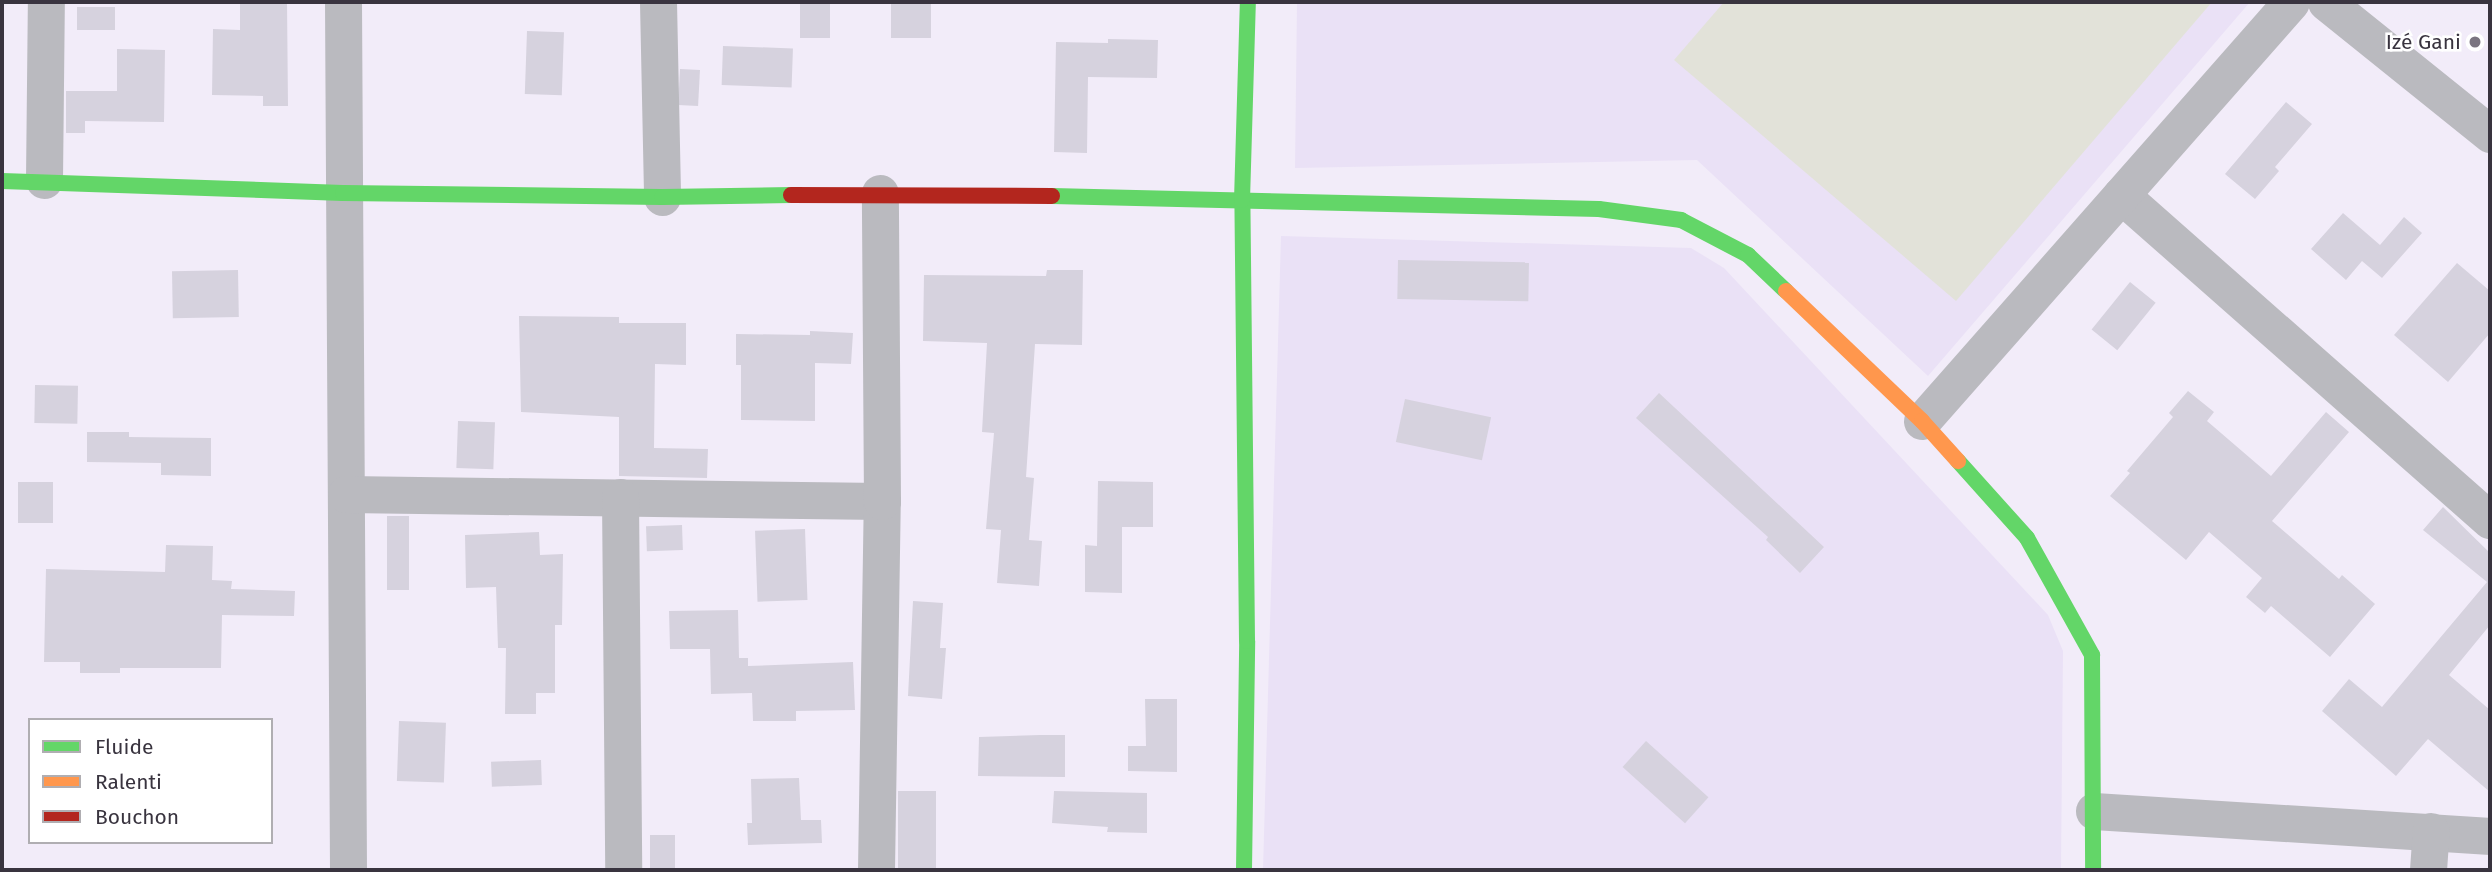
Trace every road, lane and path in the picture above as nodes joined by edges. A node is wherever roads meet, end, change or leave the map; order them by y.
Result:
1 (46, 2) edge
2 (343, 2) edge
3 (658, 2) edge
4 (1248, 2) edge
5 (2291, 2) edge
6 (2326, 2) edge
7 (2490, 134) edge
8 (44, 180) junction
9 (2, 181) edge
10 (343, 193) junction
11 (880, 193) junction
12 (2121, 195) junction
13 (662, 197) junction
14 (1242, 200) junction
15 (1922, 421) junction
16 (346, 494) junction
17 (620, 497) junction
18 (882, 501) junction
19 (2490, 520) edge
20 (2094, 811) junction
21 (2431, 831) junction
22 (2490, 836) edge
23 (348, 870) edge
24 (623, 870) edge
25 (876, 870) edge
26 (1244, 870) edge
27 (2093, 870) edge
28 (2428, 870) edge

1 - 8 street
2 - 10 street
3 - 13 street
4 - 14 street
5 - 12 street
6 - 7 street
8 - 9 street
8 - 10 street
10 - 13 street
10 - 16 street
11 - 13 street
11 - 14 street
11 - 18 street
12 - 15 street
12 - 19 street
14 - 15 street
14 - 26 street
15 - 20 street
16 - 17 street
16 - 23 street
17 - 18 street
17 - 24 street
18 - 25 street
20 - 21 street
20 - 27 street
21 - 22 street
21 - 28 street

